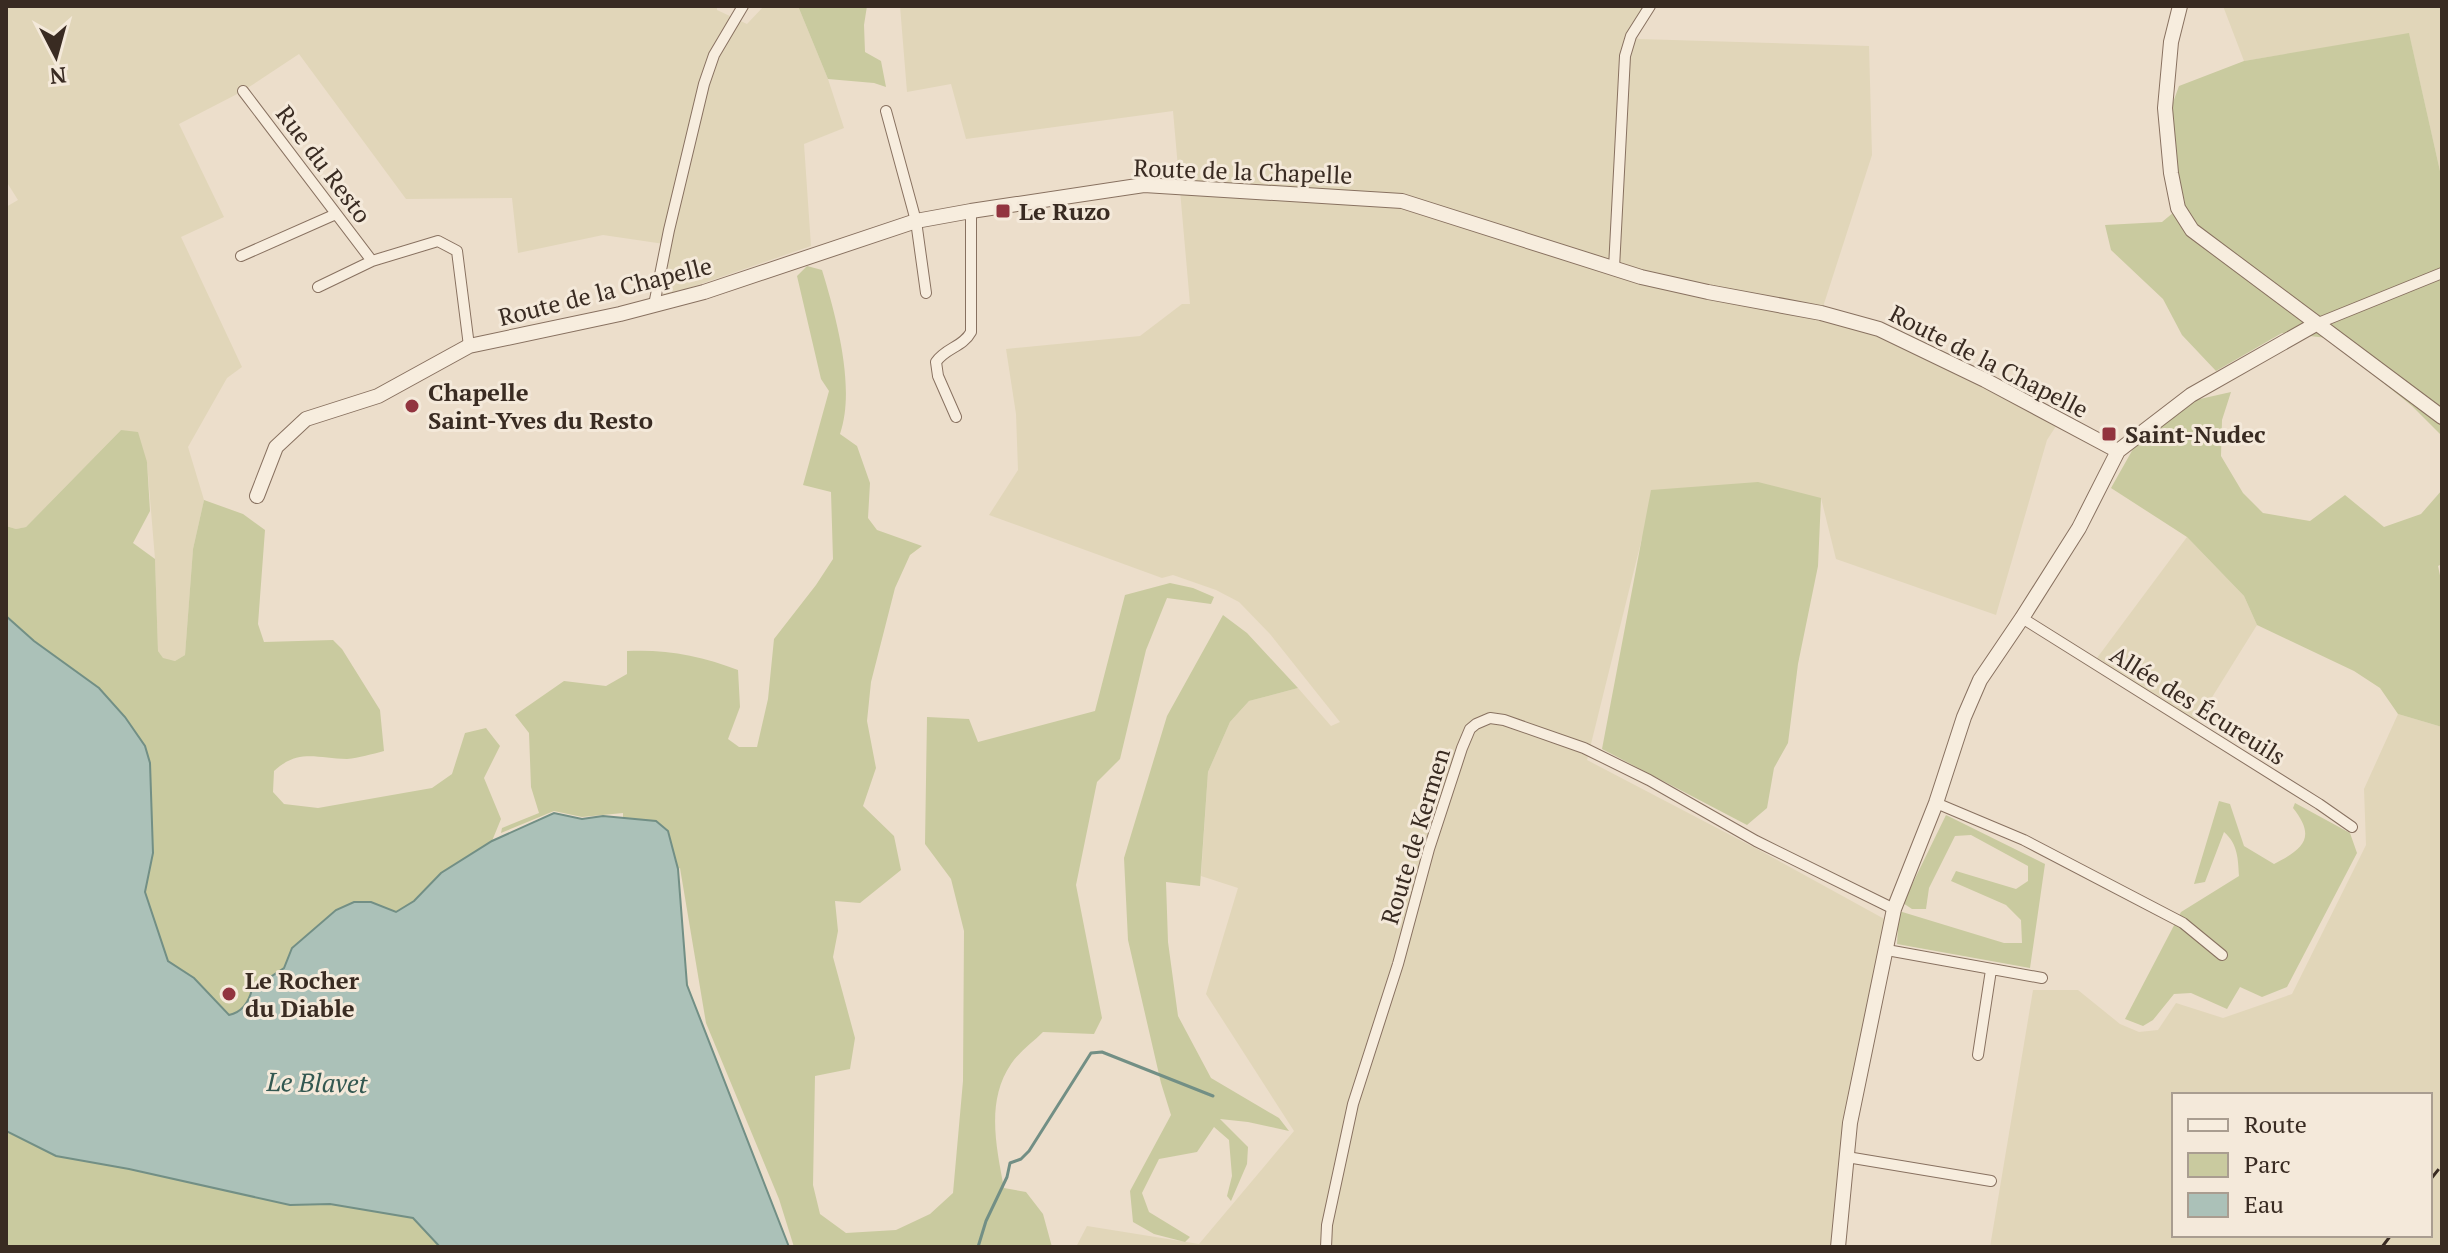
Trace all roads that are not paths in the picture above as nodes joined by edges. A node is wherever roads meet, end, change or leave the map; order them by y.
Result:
1 (743, 6) edge
2 (1650, 6) edge
3 (2180, 6) edge
4 (243, 91) dead end
5 (886, 111) dead end
6 (971, 211) junction
7 (336, 214) junction
8 (916, 221) junction
9 (241, 256) dead end
10 (372, 261) junction
11 (1614, 268) junction
12 (2442, 273) edge
13 (318, 287) dead end
14 (926, 293) dead end
15 (654, 305) junction
16 (2316, 324) junction
17 (469, 346) junction
18 (956, 417) dead end
19 (2442, 417) edge
20 (2118, 451) junction
21 (257, 496) dead end
22 (2022, 618) junction
23 (1936, 803) junction
24 (2352, 827) dead end
25 (1894, 909) junction
26 (1887, 950) junction
27 (2222, 955) dead end
28 (1991, 970) junction
29 (2042, 978) dead end
30 (1978, 1055) dead end
31 (1847, 1157) junction
32 (1991, 1181) dead end
33 (1326, 1247) edge
34 (1838, 1247) edge

1 - 15 street
2 - 11 street
3 - 16 street
4 - 7 street, Rue du Resto
5 - 8 street
6 - 8 street, Route de la Chapelle
6 - 11 street, Route de la Chapelle
6 - 18 street
7 - 9 street
7 - 10 street, Rue du Resto
8 - 14 street
8 - 15 street, Route de la Chapelle
10 - 13 street
10 - 17 street
11 - 20 street, Route de la Chapelle
12 - 16 street
15 - 17 street, Route de la Chapelle
16 - 19 street
16 - 20 street
17 - 21 street, Route de la Chapelle
20 - 22 street
22 - 23 street
22 - 24 street, Allée des Écureuils
23 - 25 street
23 - 27 street
25 - 26 street
25 - 33 street, Route de Kermen
26 - 28 street
26 - 31 street
28 - 29 street
28 - 30 street
31 - 32 street
31 - 34 street

